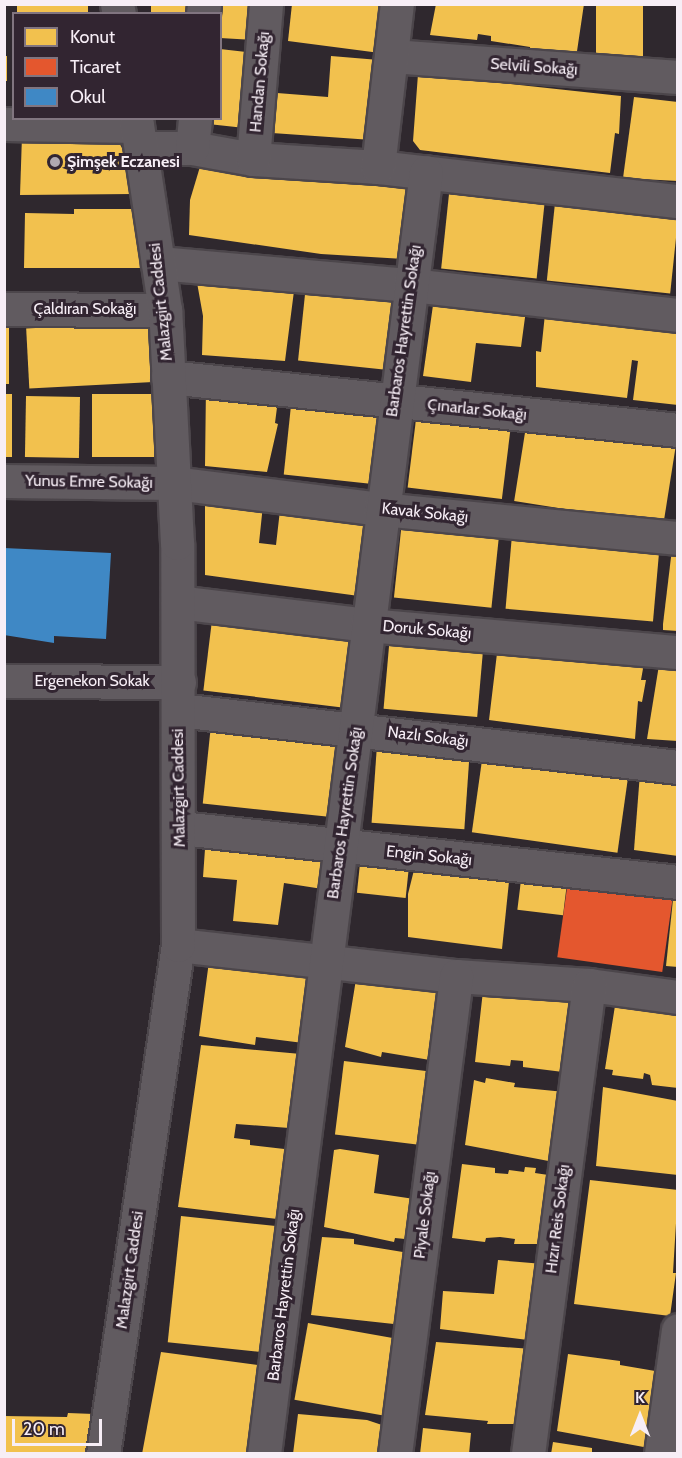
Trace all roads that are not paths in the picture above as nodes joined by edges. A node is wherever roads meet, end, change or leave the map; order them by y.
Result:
1 (266, 4) edge
2 (397, 4) edge
3 (391, 56) junction
4 (678, 77) edge
5 (4, 124) edge
6 (138, 131) edge
7 (193, 133) edge
8 (253, 159) junction
9 (378, 167) junction
10 (426, 172) junction
11 (678, 201) edge
12 (158, 263) junction
13 (411, 285) junction
14 (4, 309) edge
15 (165, 310) junction
16 (678, 315) edge
17 (168, 377) junction
18 (395, 402) junction
19 (678, 430) edge
20 (4, 481) edge
21 (174, 483) junction
22 (381, 509) junction
23 (678, 538) edge
24 (178, 602) junction
25 (367, 625) junction
26 (678, 652) edge
27 (4, 681) edge
28 (179, 696) junction
29 (357, 729) junction
30 (678, 767) edge
31 (180, 828) junction
32 (339, 847) junction
33 (678, 882) edge
34 (178, 945) junction
35 (325, 961) junction
36 (456, 975) junction
37 (589, 985) junction
38 (678, 997) edge
39 (678, 1330) edge
40 (103, 1454) edge
41 (264, 1454) edge
42 (395, 1454) edge
43 (528, 1454) edge
44 (661, 1454) edge

1 - 8 street, Handan Sokağı
2 - 3 street
3 - 4 street, Selvili Sokağı
3 - 9 street
5 - 6 street
6 - 7 street
6 - 12 street, Malazgirt Caddesi
7 - 8 street
8 - 9 street
9 - 10 street
10 - 11 street
10 - 13 street, Barbaros Hayrettin Sokağı
12 - 13 street
12 - 15 street, Malazgirt Caddesi
13 - 16 street
13 - 18 street, Barbaros Hayrettin Sokağı
14 - 15 street, Çaldıran Sokağı
15 - 17 street, Malazgirt Caddesi
17 - 18 street, Çınarlar Sokağı
17 - 21 street, Malazgirt Caddesi
18 - 19 street, Çınarlar Sokağı
18 - 22 street, Barbaros Hayrettin Sokağı
20 - 21 street, Yunus Emre Sokağı
21 - 22 street, Kavak Sokağı
21 - 24 street, Malazgirt Caddesi
22 - 23 street, Kavak Sokağı
22 - 25 street, Barbaros Hayrettin Sokağı
24 - 25 street, Doruk Sokağı
24 - 28 street, Malazgirt Caddesi
25 - 26 street, Doruk Sokağı
25 - 29 street, Barbaros Hayrettin Sokağı
27 - 28 street, Ergenekon Sokak
28 - 29 street, Nazlı Sokağı
28 - 31 street, Malazgirt Caddesi
29 - 30 street, Nazlı Sokağı
29 - 32 street, Barbaros Hayrettin Sokağı
31 - 32 street, Engin Sokağı
31 - 34 street, Malazgirt Caddesi
32 - 33 street, Engin Sokağı
32 - 35 street, Barbaros Hayrettin Sokağı
34 - 35 street
34 - 40 street, Malazgirt Caddesi
35 - 36 street
35 - 41 street, Barbaros Hayrettin Sokağı
36 - 37 street
36 - 42 street, Piyale Sokağı
37 - 38 street
37 - 43 street, Hızır Reis Sokağı
39 - 44 street

